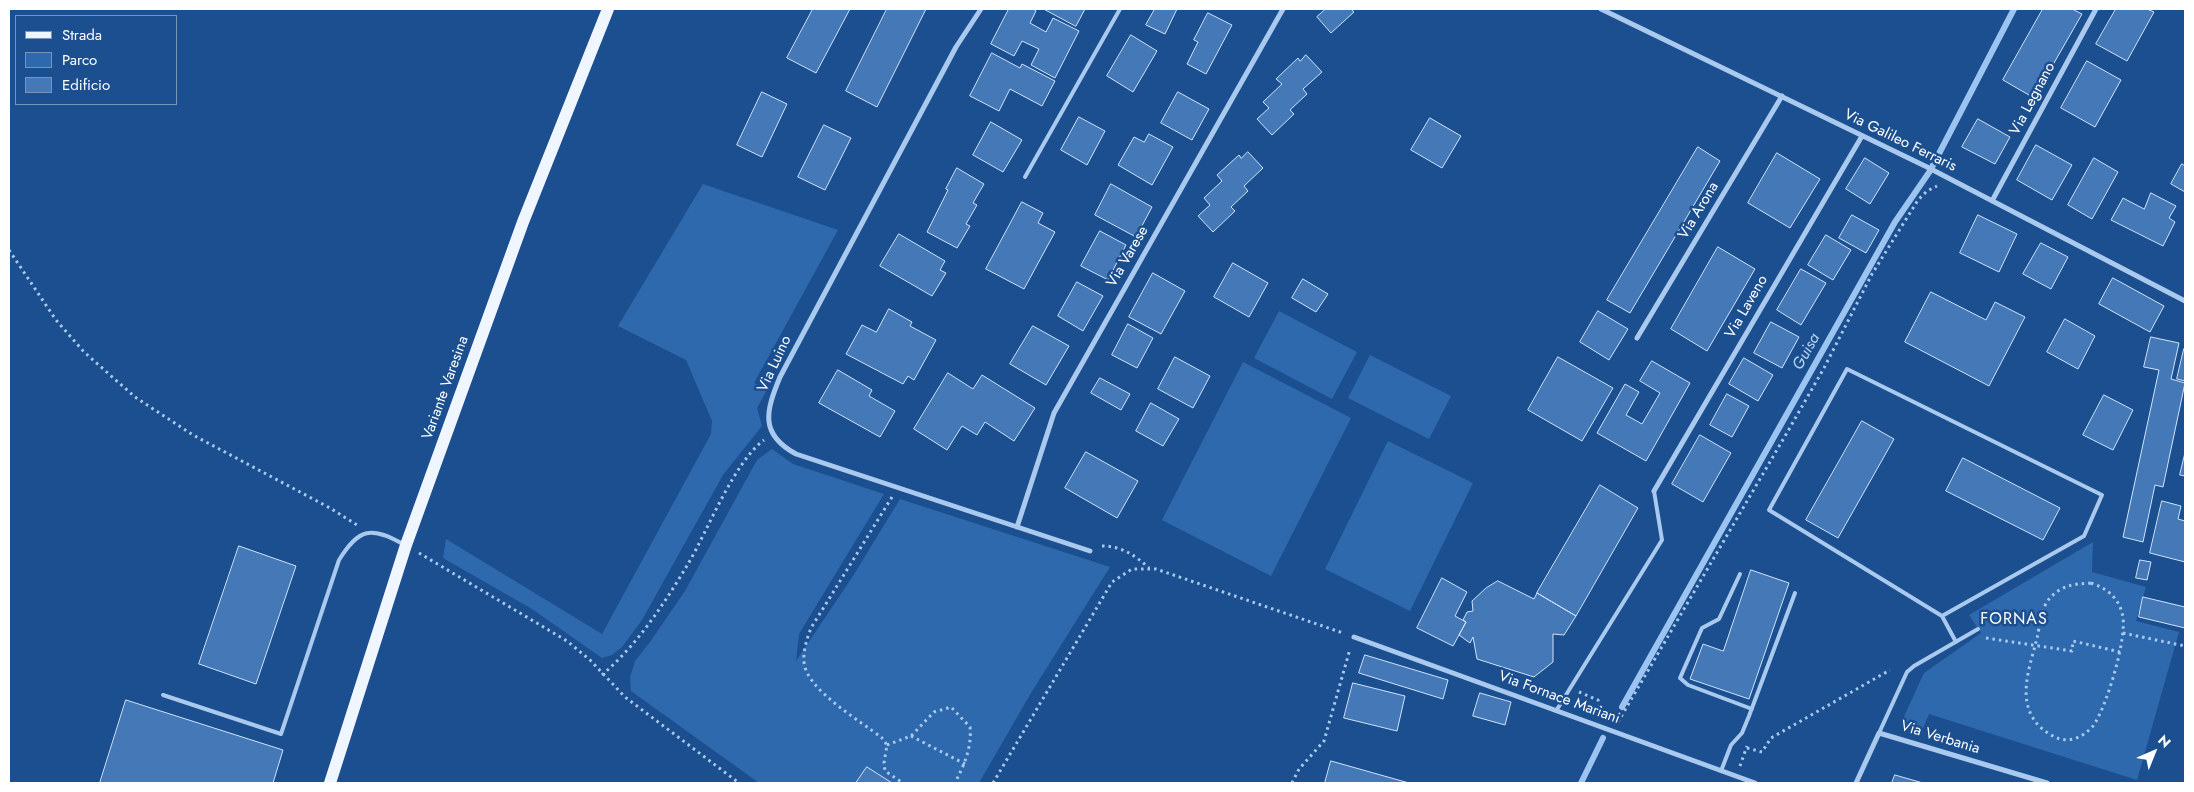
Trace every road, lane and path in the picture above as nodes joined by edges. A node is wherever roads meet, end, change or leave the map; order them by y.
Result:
1 (608, 9) edge
2 (981, 9) edge
3 (1120, 9) edge
4 (1283, 9) edge
5 (1601, 9) edge
6 (2096, 9) edge
7 (1782, 96) junction
8 (1862, 136) junction
9 (1025, 177) dead end
10 (1950, 179) junction
11 (1992, 201) junction
12 (9, 250) edge
13 (2185, 301) edge
14 (1637, 338) dead end
15 (772, 434) junction
16 (898, 488) junction
17 (1654, 492) joint
18 (1017, 527) junction
19 (366, 532) junction
20 (406, 545) junction
21 (1090, 551) joint
22 (1149, 569) junction
23 (1740, 574) dead end
24 (1795, 593) dead end
25 (1942, 616) junction
26 (1978, 629) dead end
27 (2122, 633) junction
28 (1354, 637) junction
29 (1980, 638) dead end
30 (1956, 642) junction
31 (2036, 645) junction
32 (2185, 646) edge
33 (2120, 652) junction
34 (1890, 670) dead end
35 (602, 675) junction
36 (1570, 689) junction
37 (163, 695) dead end
38 (1752, 709) junction
39 (1556, 710) junction
40 (1596, 725) junction
41 (1613, 731) junction
42 (1879, 733) junction
43 (911, 736) junction
44 (887, 745) junction
45 (1747, 748) dead end
46 (965, 764) junction
47 (1721, 771) junction
48 (330, 783) edge
49 (739, 783) edge
50 (902, 783) edge
51 (955, 783) edge
52 (992, 783) edge
53 (1292, 783) edge
54 (1755, 783) edge
55 (1856, 783) edge
56 (2047, 783) edge

1 - 20 main road, Variante Varesina
2 - 15 street, Via Luino
3 - 9 lane
4 - 18 street, Via Varese
5 - 7 street, Via Galileo Ferraris
6 - 11 street, Via Legnano
7 - 8 street, Via Galileo Ferraris
7 - 14 street, Via Arona
8 - 10 street, Via Galileo Ferraris
8 - 17 street, Via Laveno
10 - 11 street, Via Galileo Ferraris
10 - 41 path
11 - 13 street, Via Galileo Ferraris
12 - 19 path
15 - 16 street
15 - 35 path
16 - 18 street
16 - 44 path
17 - 36 lane
18 - 21 street
19 - 20 lane
19 - 37 lane
20 - 35 path
20 - 48 main road, Variante Varesina
21 - 22 path
22 - 28 path
22 - 52 path
23 - 38 lane
24 - 38 lane
25 - 25 lane
25 - 30 lane
26 - 30 lane
27 - 31 path
27 - 32 path
27 - 33 path
28 - 39 street, Via Fornace Mariani
28 - 53 path
29 - 31 path
30 - 42 lane
31 - 33 path
31 - 33 path
34 - 45 path
35 - 49 path
36 - 39 lane
36 - 40 path
38 - 47 lane
39 - 40 street, Via Fornace Mariani
40 - 41 street, Via Fornace Mariani
41 - 47 street, Via Fornace Mariani
42 - 55 street, Via Verbania
42 - 56 street, Via Verbania
43 - 44 path
43 - 46 path
43 - 46 path
44 - 50 path
46 - 51 path
47 - 54 street, Via Fornace Mariani

